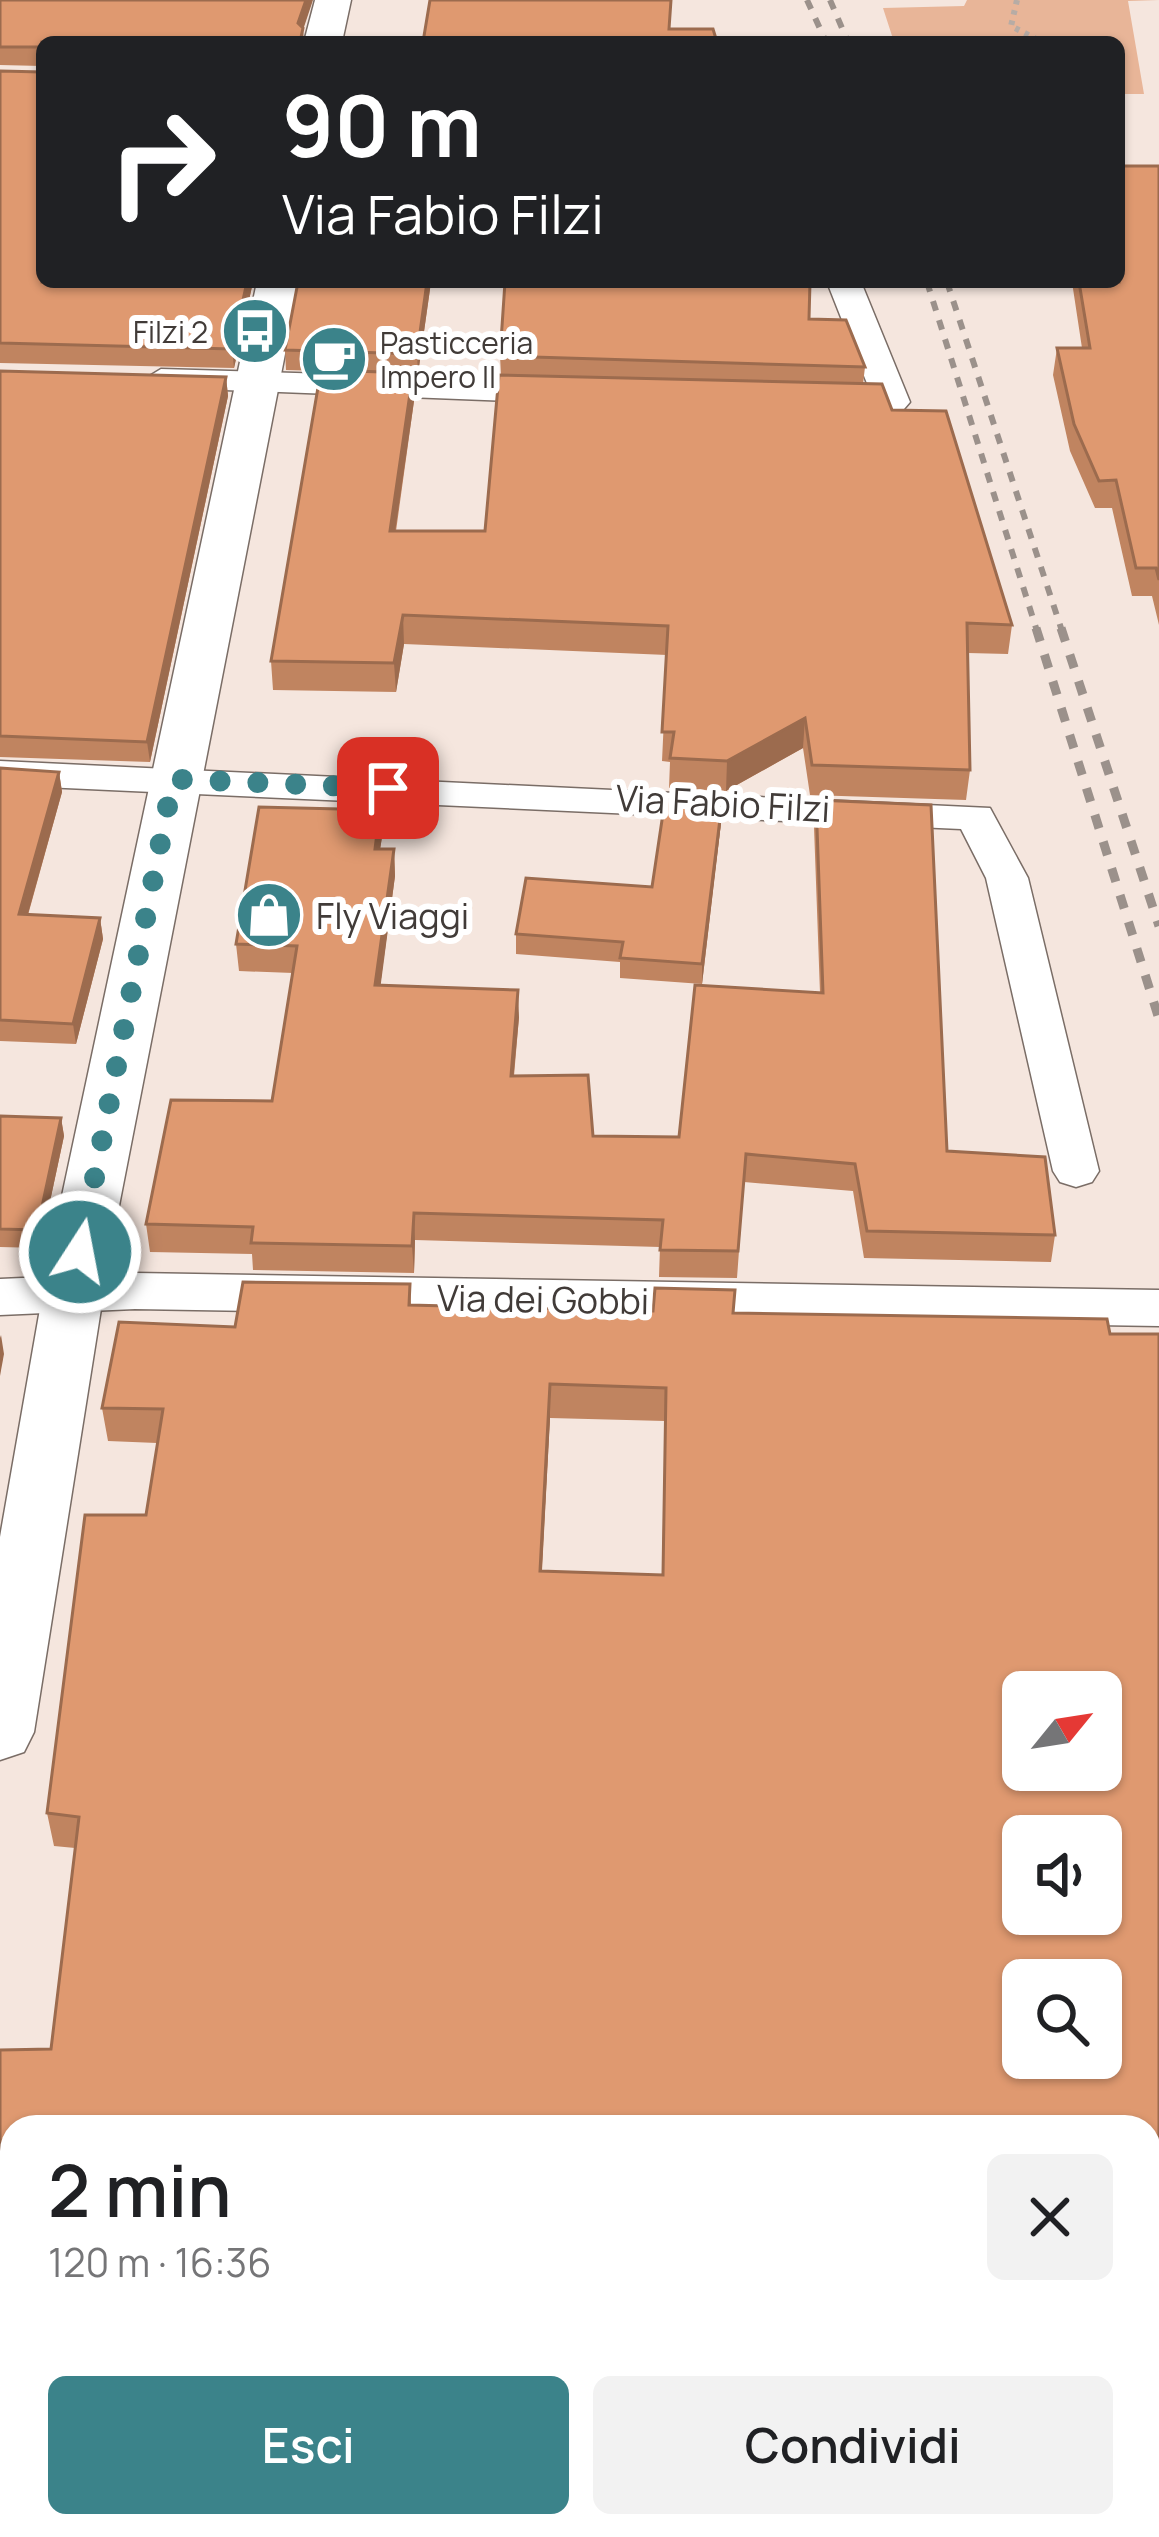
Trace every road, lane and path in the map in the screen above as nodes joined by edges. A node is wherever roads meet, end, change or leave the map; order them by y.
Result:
1 (332, 0) edge
2 (1017, 0) edge
3 (324, 36) edge
4 (1030, 36) edge
5 (277, 288) edge
6 (846, 288) edge
7 (118, 379) edge
8 (259, 383) junction
9 (606, 393) edge
10 (797, 399) edge
11 (0, 773) edge
12 (173, 779) junction
13 (1076, 1171) dead end
14 (73, 1297) junction
15 (0, 1298) edge
16 (1159, 1308) edge
17 (0, 1732) edge

1 - 3 street
2 - 4 path
5 - 8 street
6 - 10 street
7 - 8 street
8 - 9 street
8 - 12 street
11 - 12 street
12 - 13 street, Via Fabio Filzi
12 - 14 street
14 - 15 street, Via dei Gobbi
14 - 16 street, Via dei Gobbi
14 - 17 street

